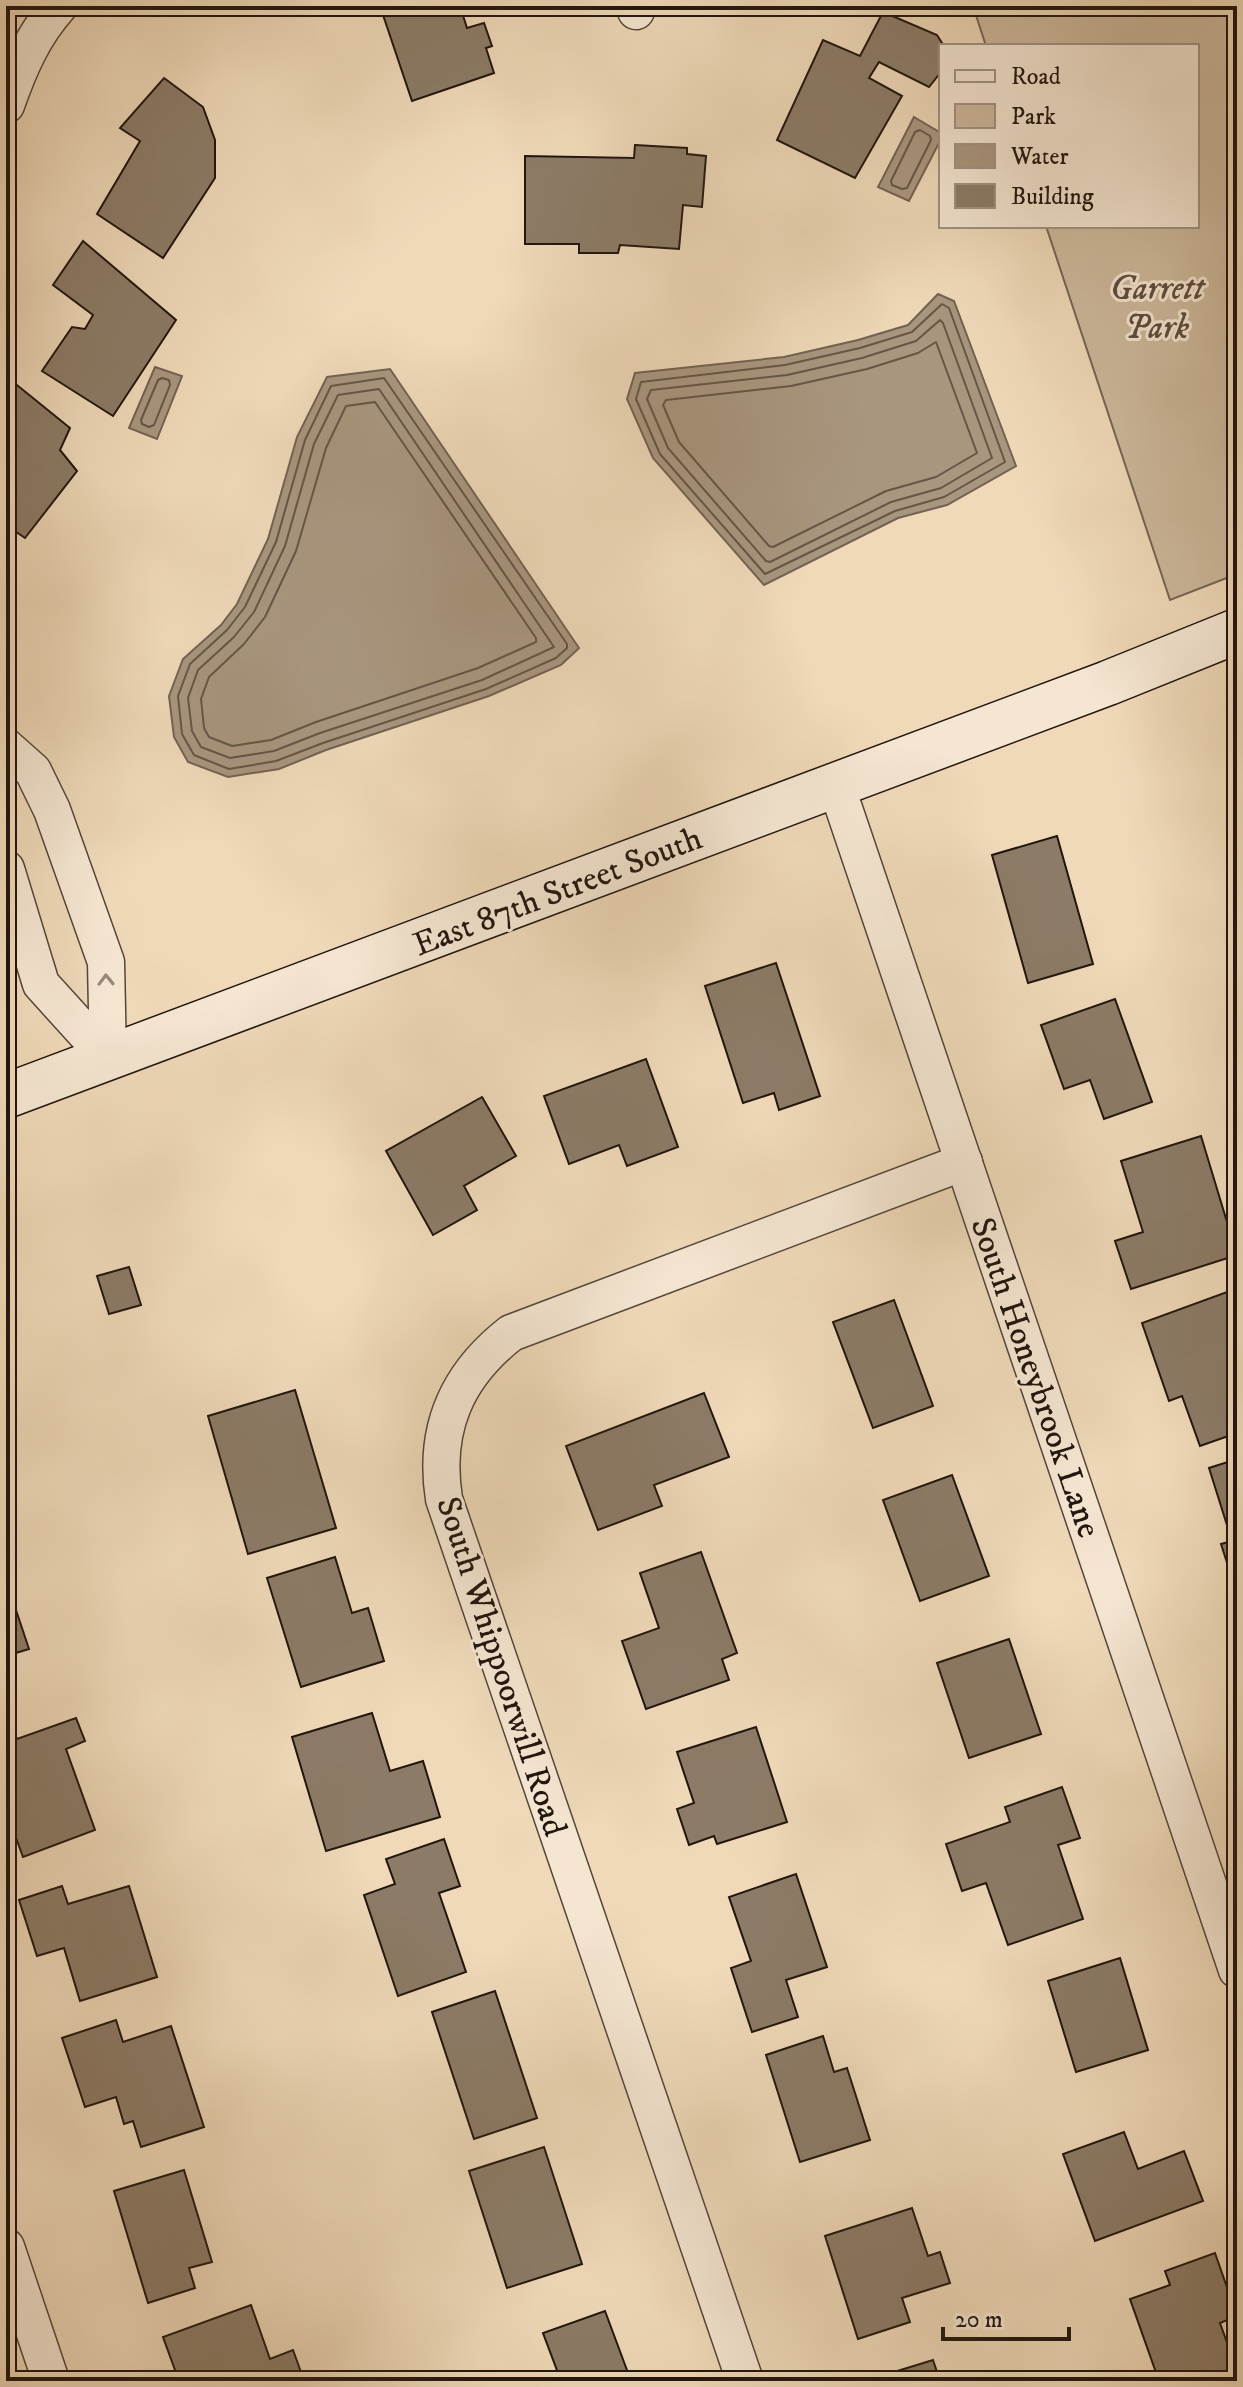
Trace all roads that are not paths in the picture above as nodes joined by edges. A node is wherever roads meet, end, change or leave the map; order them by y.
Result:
1 (59, 6) edge
2 (6, 105) edge
3 (1237, 631) edge
4 (6, 747) edge
5 (836, 785) junction
6 (6, 869) edge
7 (108, 1058) junction
8 (6, 1096) edge
9 (964, 1162) junction
10 (1237, 1970) edge
11 (6, 2247) edge
12 (51, 2381) edge
13 (745, 2381) edge

1 - 2 street
3 - 5 street, East 87th Street South
7 -> 4 street
5 - 7 street, East 87th Street South
5 - 9 street, South Honeybrook Lane
6 - 7 street
7 - 8 street, East 87th Street South
9 - 10 street, South Honeybrook Lane
9 - 13 street, South Whippoorwill Road
11 - 12 street

